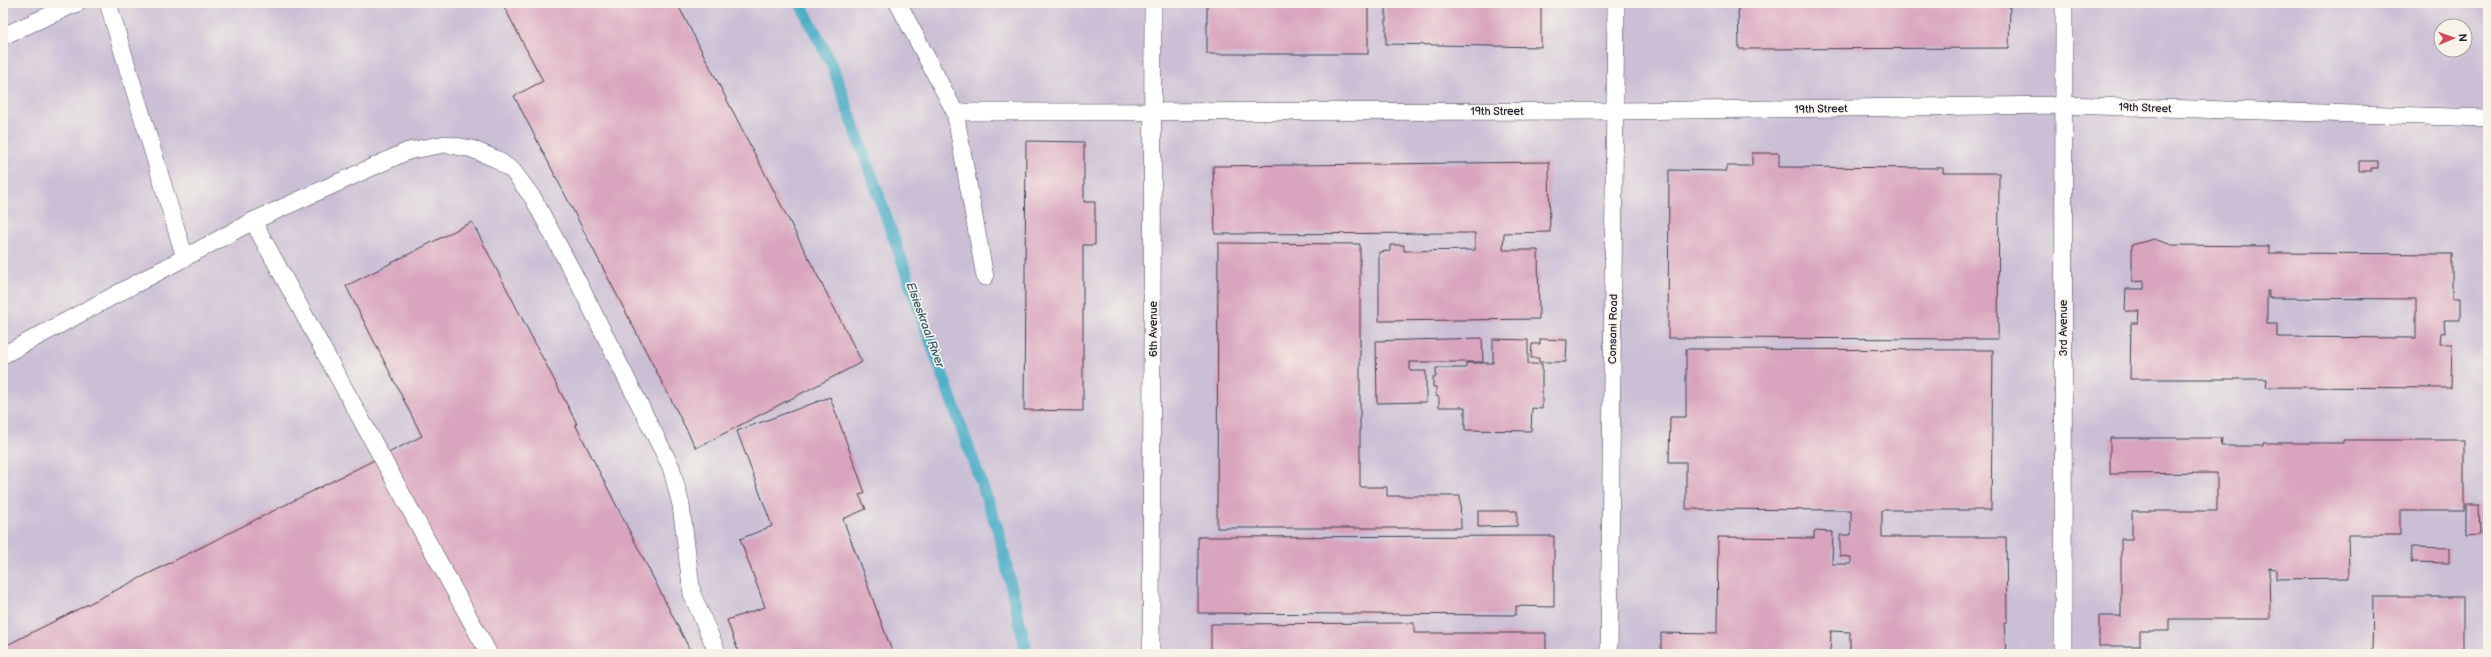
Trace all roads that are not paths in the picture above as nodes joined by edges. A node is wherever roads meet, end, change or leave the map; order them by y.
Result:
1 (77, 3) edge
2 (108, 3) edge
3 (898, 3) edge
4 (1153, 3) edge
5 (1616, 3) edge
6 (2064, 3) edge
7 (3, 36) edge
8 (2063, 105) junction
9 (1153, 111) junction
10 (1616, 111) junction
11 (955, 112) junction
12 (2488, 118) edge
13 (253, 221) junction
14 (185, 258) junction
15 (985, 276) dead end
16 (3, 355) edge
17 (488, 654) edge
18 (718, 654) edge
19 (1151, 654) edge
20 (1609, 654) edge
21 (2063, 654) edge

1 - 7 lane
2 - 14 lane
3 - 11 lane
4 - 9 lane, 6th Avenue
5 - 10 lane, Consani Road
6 - 8 lane, 3rd Avenue
8 - 10 lane, 19th Street
8 - 12 lane, 19th Street
8 - 21 lane, 3rd Avenue
9 - 10 lane, 19th Street
9 - 11 lane, 19th Street
9 - 19 lane, 6th Avenue
10 - 20 lane, Consani Road
11 - 15 lane
13 - 14 lane
13 - 17 lane
13 - 18 lane
14 - 16 lane

